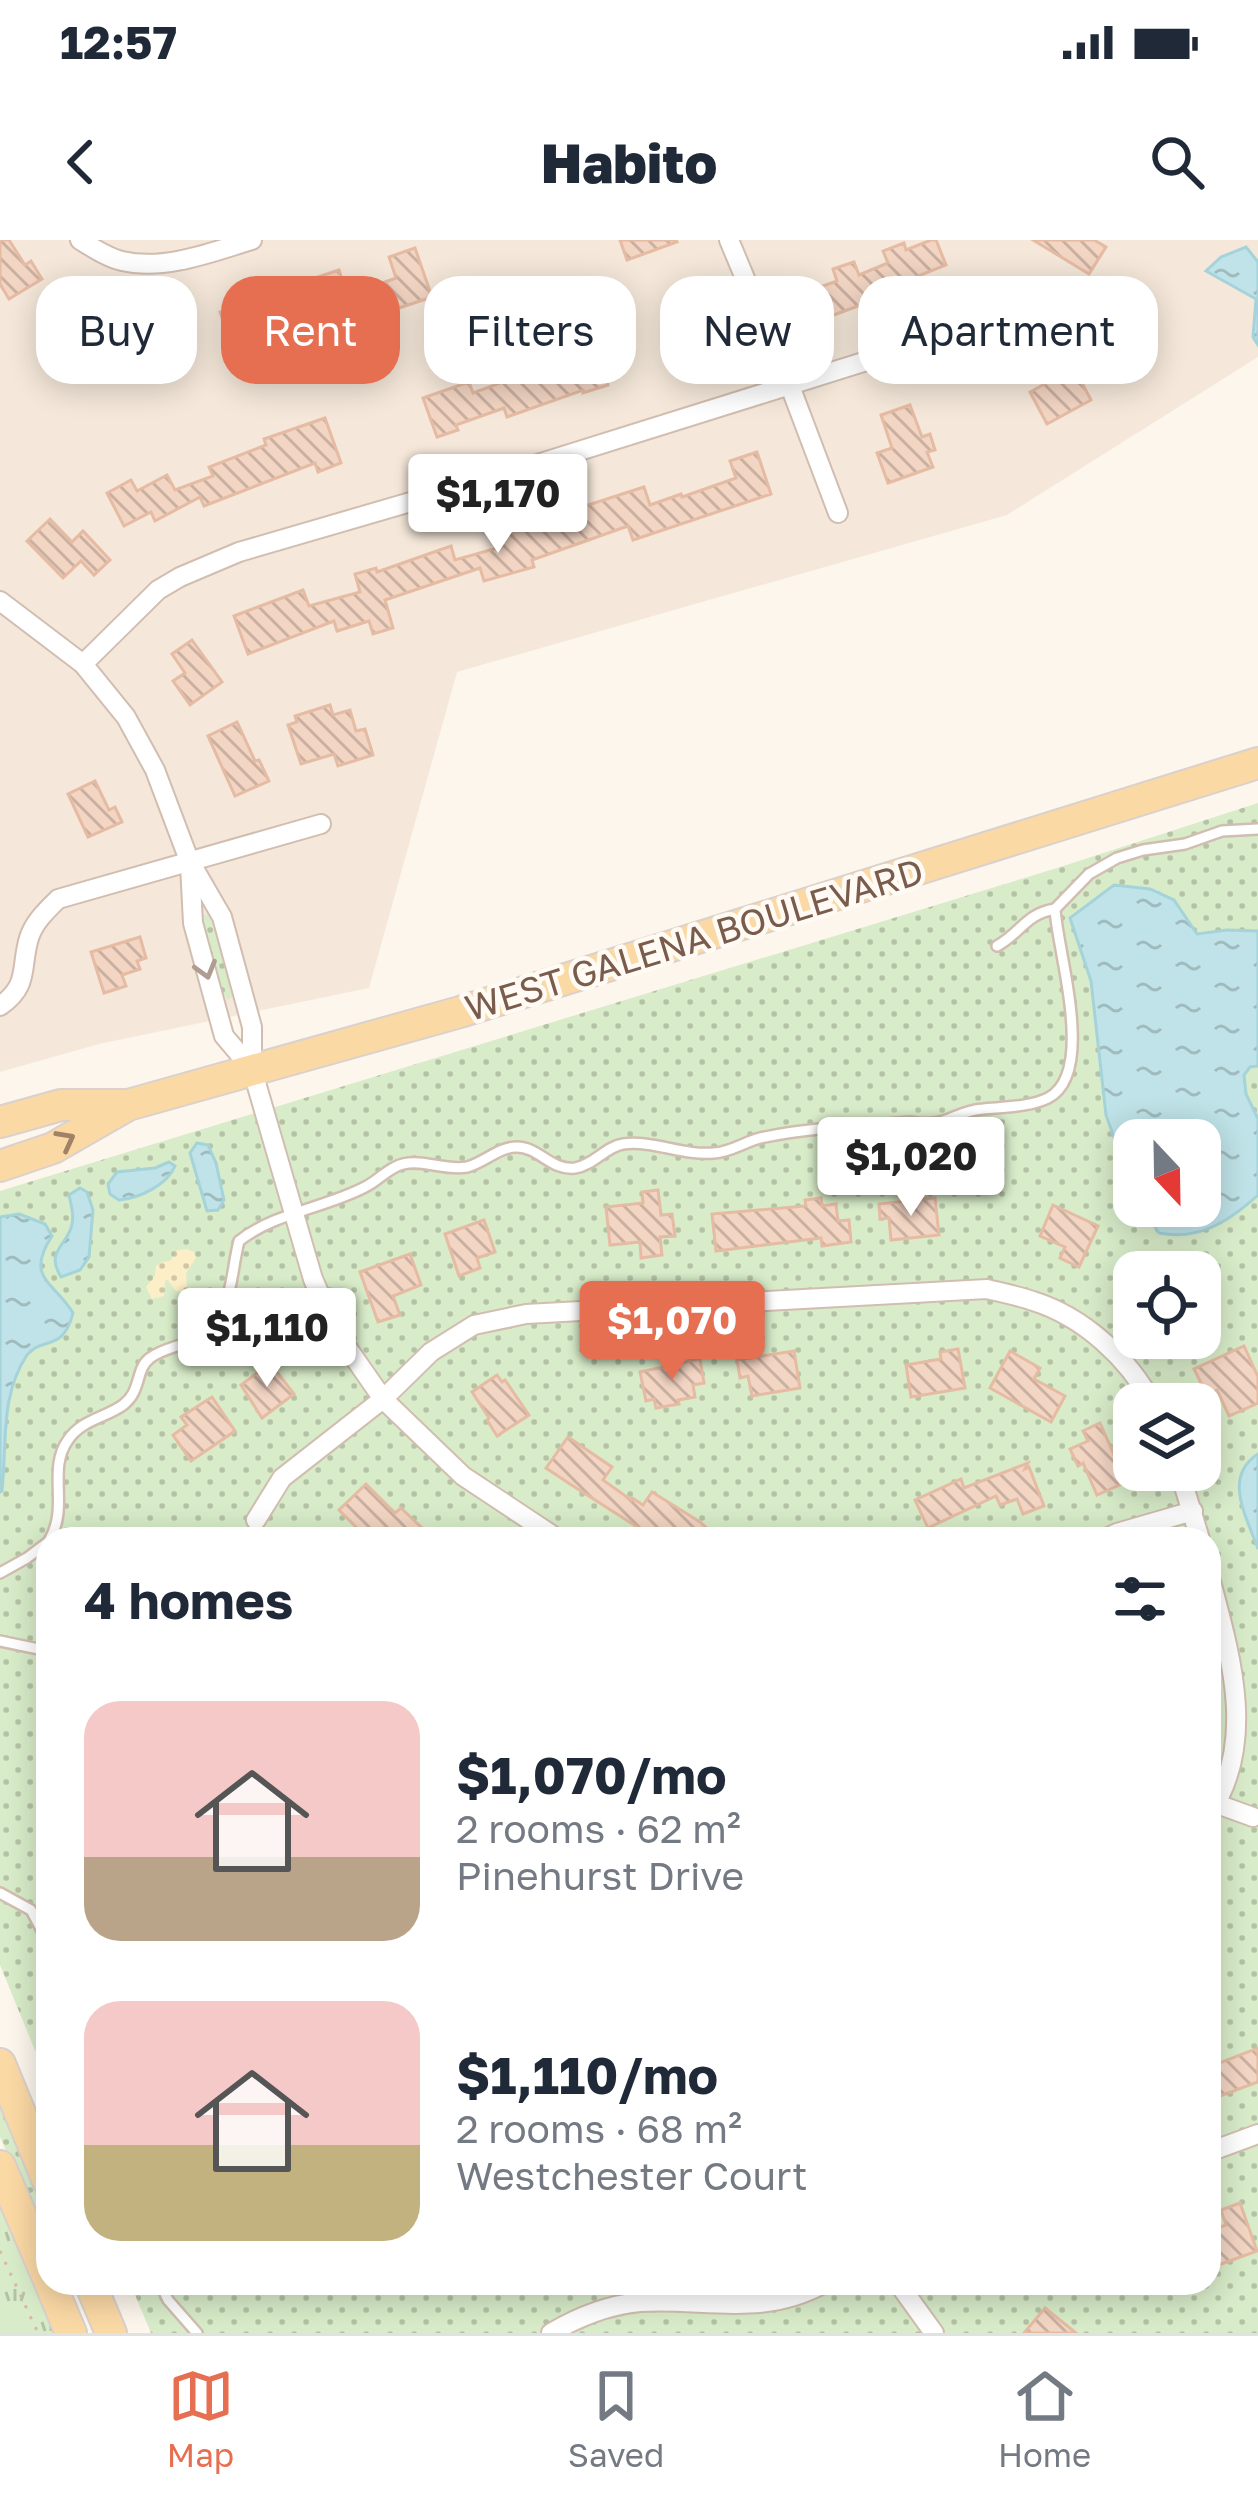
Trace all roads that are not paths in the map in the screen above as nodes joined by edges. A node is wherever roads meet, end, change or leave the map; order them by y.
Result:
1 (80, 240) edge
2 (252, 240) edge
3 (728, 240) edge
4 (858, 364) edge
5 (790, 386) junction
6 (838, 513) dead end
7 (0, 601) edge
8 (83, 664) junction
9 (1258, 764) edge
10 (321, 824) dead end
11 (1258, 829) edge
12 (189, 860) junction
13 (1055, 909) junction
14 (998, 946) dead end
15 (0, 1006) edge
16 (252, 1069) junction
17 (128, 1105) junction
18 (0, 1121) edge
19 (0, 1166) edge
20 (294, 1214) junction
21 (1142, 1383) edge
22 (383, 1399) junction
23 (1186, 1491) edge
24 (1192, 1511) junction
25 (256, 1520) dead end
26 (55, 1527) edge
27 (540, 1527) edge
28 (1142, 1527) edge
29 (1197, 1527) edge
30 (36, 1552) edge
31 (0, 1573) edge
32 (1221, 1620) edge
33 (0, 1641) edge
34 (36, 1648) edge
35 (1221, 1793) edge
36 (1221, 1811) edge
37 (1253, 1817) dead end
38 (0, 1893) edge
39 (36, 1919) edge
40 (0, 2064) edge
41 (1258, 2134) edge
42 (1221, 2148) edge
43 (36, 2152) edge
44 (0, 2166) edge
45 (36, 2250) edge
46 (55, 2295) edge
47 (95, 2295) edge
48 (166, 2295) edge
49 (797, 2295) edge
50 (907, 2295) edge
51 (71, 2333) edge
52 (111, 2333) edge
53 (197, 2333) edge
54 (551, 2333) edge
55 (934, 2333) edge

1 - 2 street
3 - 5 street
4 - 5 street
5 - 6 street
5 - 8 street
7 - 8 street
8 - 12 street
9 - 16 main road, WEST GALENA BOULEVARD
10 - 12 street
11 - 13 lane
12 - 15 street
12 - 16 street
12 -> 16 street
13 - 14 lane
13 - 20 lane
16 - 17 main road, WEST GALENA BOULEVARD
16 - 20 street
17 - 18 main road, WEST GALENA BOULEVARD
19 -> 17 main road, WEST GALENA BOULEVARD
20 - 22 street
20 - 26 lane
21 - 22 street
22 - 25 street
22 - 27 street
23 - 24 street
24 - 28 street
24 - 29 street
30 - 31 lane
32 - 35 street
33 - 34 lane
36 - 37 street
38 - 39 lane
40 - 43 main road
41 - 42 street
44 - 45 main road
46 - 51 main road
47 - 52 main road
48 - 53 lane
49 - 54 street
50 - 55 street

